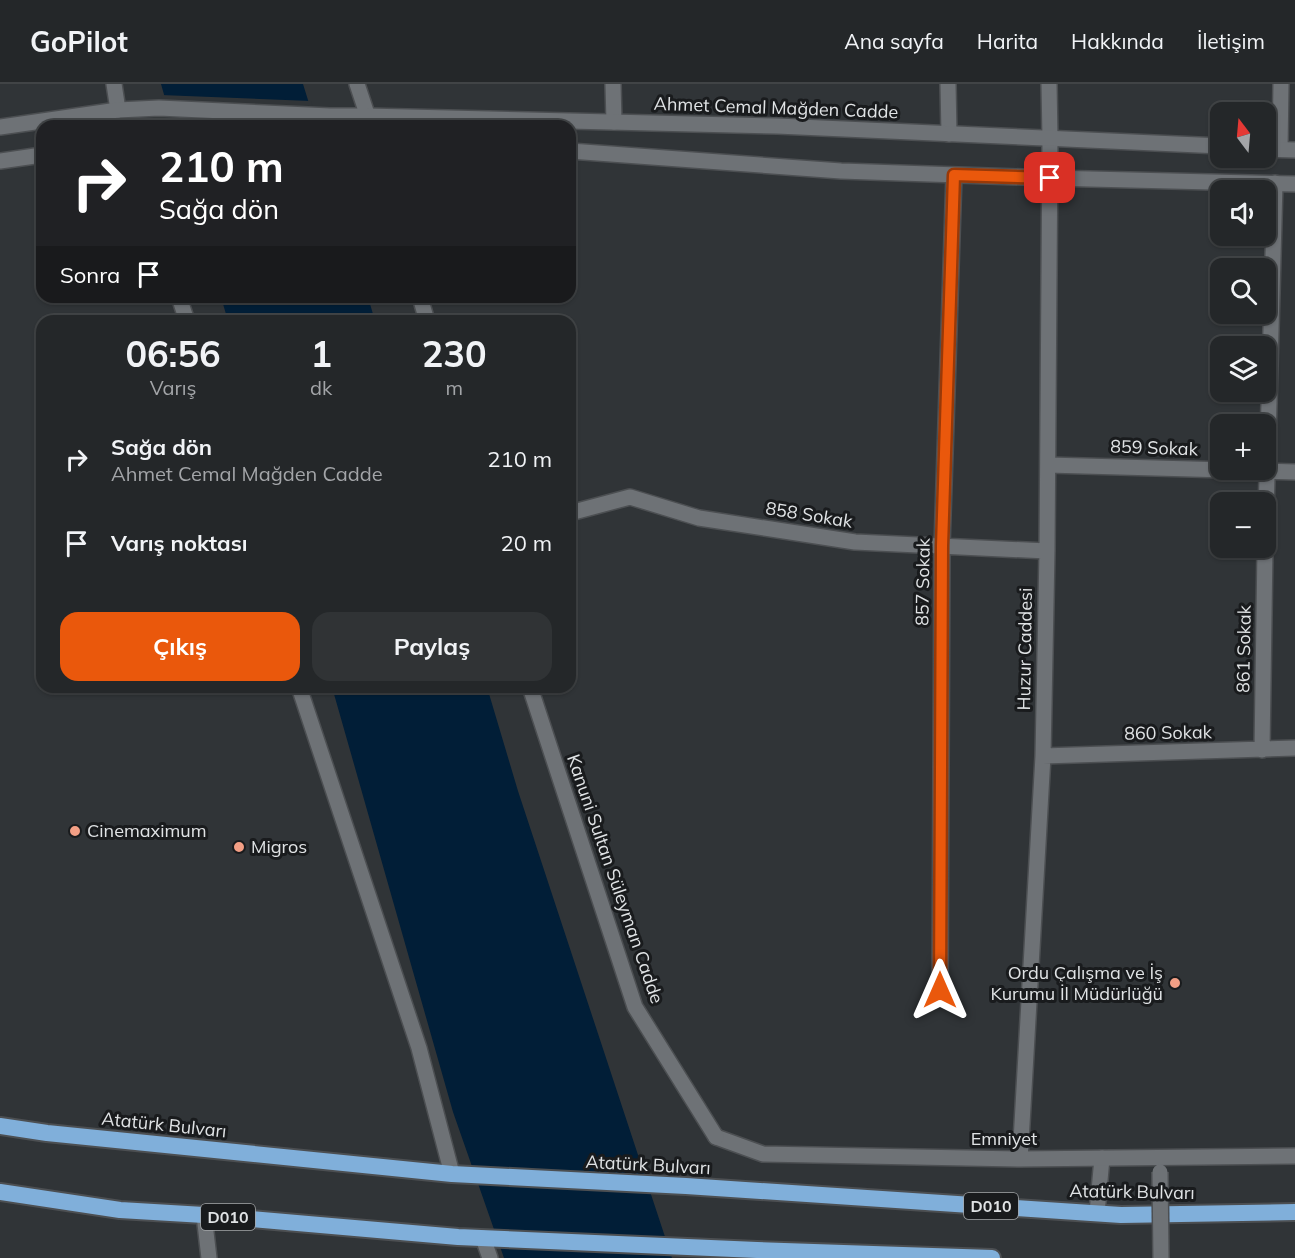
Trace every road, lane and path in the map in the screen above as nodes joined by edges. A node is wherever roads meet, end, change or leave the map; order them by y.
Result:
1 (114, 84) edge
2 (357, 84) edge
3 (613, 84) edge
4 (948, 84) edge
5 (1049, 84) edge
6 (1281, 84) edge
7 (118, 110) junction
8 (49, 120) edge
9 (361, 120) edge
10 (369, 120) edge
11 (36, 122) edge
12 (576, 122) edge
13 (614, 122) junction
14 (0, 127) edge
15 (948, 134) junction
16 (1050, 138) junction
17 (1210, 145) edge
18 (1280, 149) edge
19 (576, 152) edge
20 (36, 155) edge
21 (0, 160) edge
22 (954, 175) junction
23 (1050, 178) junction
24 (1210, 182) edge
25 (1276, 183) edge
26 (1295, 184) edge
27 (1273, 246) edge
28 (1269, 414) edge
29 (1048, 465) junction
30 (1210, 469) edge
31 (1276, 471) edge
32 (1295, 472) edge
33 (576, 511) edge
34 (942, 546) junction
35 (1047, 551) junction
36 (1265, 558) edge
37 (302, 693) edge
38 (532, 693) edge
39 (1295, 748) edge
40 (1262, 750) junction
41 (1043, 756) junction
42 (940, 990) dead end
43 (0, 1126) edge
44 (716, 1137) joint
45 (1295, 1156) edge
46 (1102, 1158) junction
47 (1020, 1159) junction
48 (1160, 1172) dead end
49 (452, 1174) junction
50 (0, 1192) edge
51 (1295, 1212) edge
52 (1097, 1213) junction
53 (204, 1215) junction
54 (483, 1238) junction
55 (760, 1254) edge
56 (903, 1257) edge
57 (209, 1258) edge
58 (490, 1258) edge
59 (992, 1258) edge
60 (1161, 1258) edge

1 - 7 street
2 - 10 street
3 - 13 street
4 - 15 street
5 - 16 street, Huzur Caddesi
6 - 18 street
7 - 8 street, Ahmet Cemal Mağden Cadde
7 - 9 street, Ahmet Cemal Mağden Cadde
11 - 14 street, Ahmet Cemal Mağden Cadde
12 - 13 street, Ahmet Cemal Mağden Cadde
13 - 15 street, Ahmet Cemal Mağden Cadde
15 - 16 street, Ahmet Cemal Mağden Cadde
16 - 17 street, Ahmet Cemal Mağden Cadde
16 - 23 street, Huzur Caddesi
19 - 22 street
20 - 21 street
22 - 23 street
22 - 34 street, 857 Sokak
23 - 24 street
23 - 29 street, Huzur Caddesi
25 - 26 street
27 - 28 street
29 - 30 street, 859 Sokak
29 - 35 street, Huzur Caddesi
31 - 32 street, 859 Sokak
33 - 34 street, 858 Sokak
34 - 35 street, 858 Sokak
34 - 42 street, 857 Sokak
35 - 41 street, Huzur Caddesi
36 - 40 street, 861 Sokak
37 - 49 street
38 - 44 street, Kanuni Sultan Süleyman Cadde
39 - 40 street, 860 Sokak
40 - 41 street, 860 Sokak
41 - 47 street, Huzur Caddesi
43 - 49 highway, Atatürk Bulvarı / D010
44 - 47 street, Emniyet
45 - 46 street, Emniyet
46 - 47 street, Emniyet
46 - 52 street
48 - 60 street, bridge
49 - 52 highway, Atatürk Bulvarı / D010
50 - 53 highway, D010
51 - 52 highway, Atatürk Bulvarı / D010
53 - 54 highway, D010
53 - 57 street
54 - 55 highway, D010
54 - 58 street
55 - 56 highway, D010
56 - 59 highway, D010

